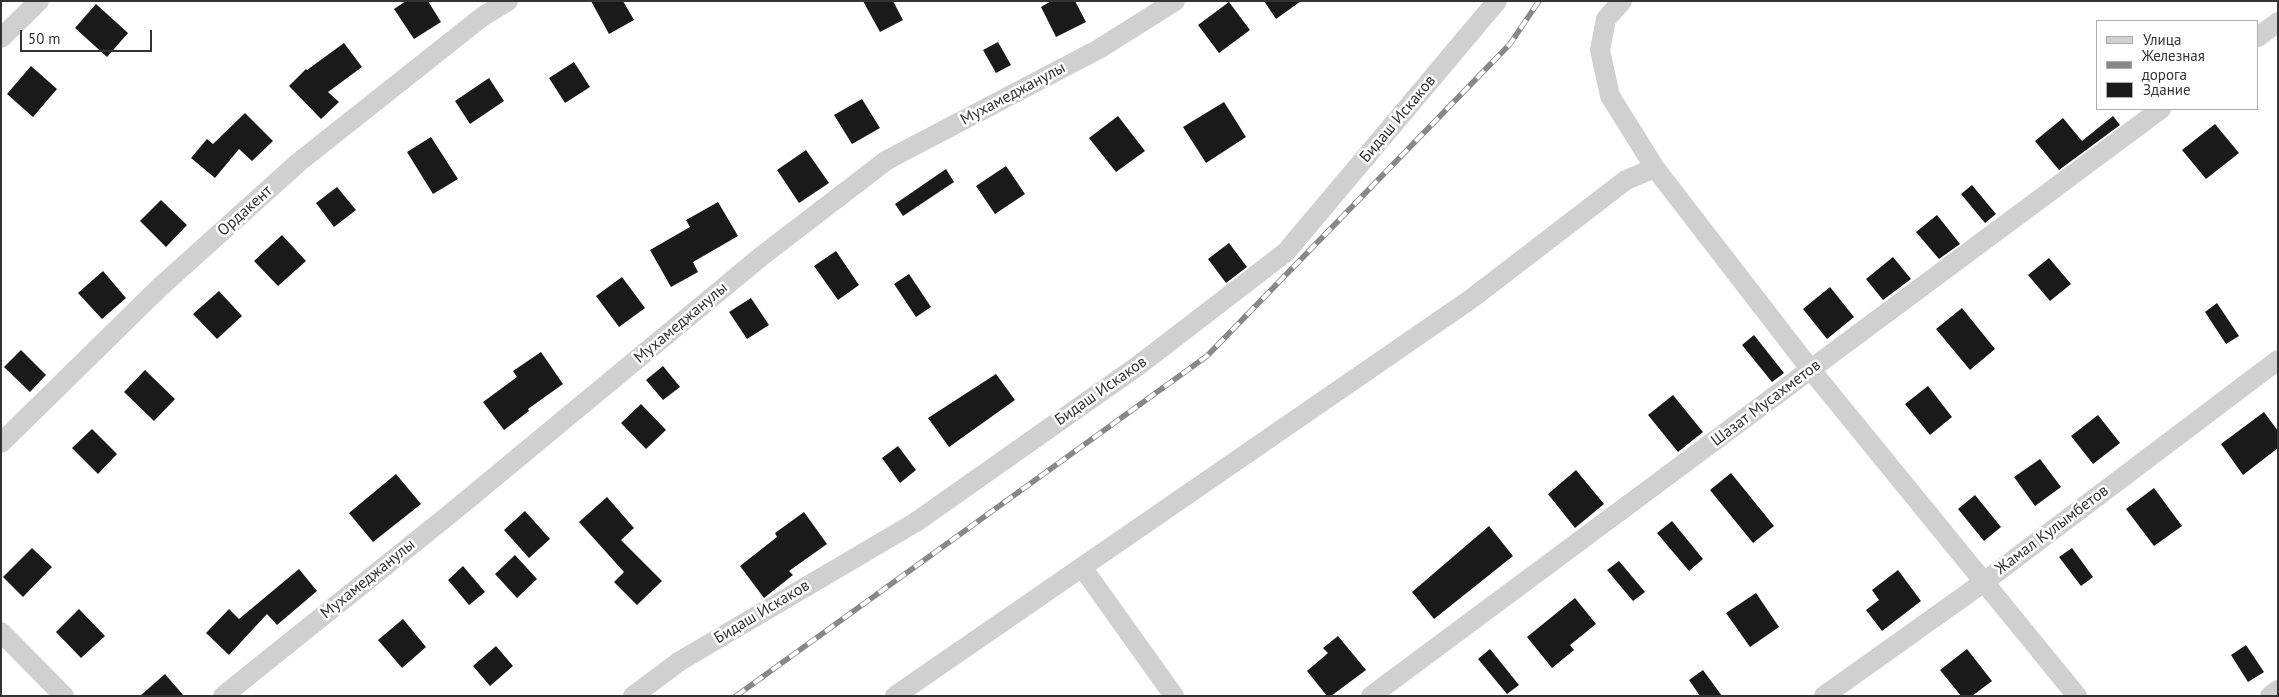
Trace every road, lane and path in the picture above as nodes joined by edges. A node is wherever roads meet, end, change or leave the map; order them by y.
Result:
1 (39, 1) edge
2 (508, 1) edge
3 (1175, 1) edge
4 (1496, 1) edge
5 (1622, 1) edge
6 (2278, 22) edge
7 (2259, 36) edge
8 (1, 38) edge
9 (2160, 110) edge
10 (1655, 168) junction
11 (2278, 360) edge
12 (1811, 370) junction
13 (1, 443) edge
14 (1082, 567) junction
15 (1984, 582) junction
16 (1, 632) edge
17 (2278, 690) edge
18 (64, 696) edge
19 (223, 696) edge
20 (633, 696) edge
21 (895, 696) edge
22 (1174, 696) edge
23 (1371, 696) edge
24 (1824, 696) edge
25 (2077, 696) edge
26 (2270, 696) edge

1 - 8 street
2 - 13 street, Ордакент
3 - 19 street, Мухамеджанулы
4 - 20 street, Бидаш Искаков
5 - 10 street
6 - 7 street
9 - 12 street, Шазат Мусахметов
10 - 12 street
10 - 14 street
11 - 15 street, Жамал Кулымбетов
12 - 15 street
12 - 23 street, Шазат Мусахметов
14 - 21 street
14 - 22 street
15 - 24 street, Жамал Кулымбетов
15 - 25 street
16 - 18 street
17 - 26 street

